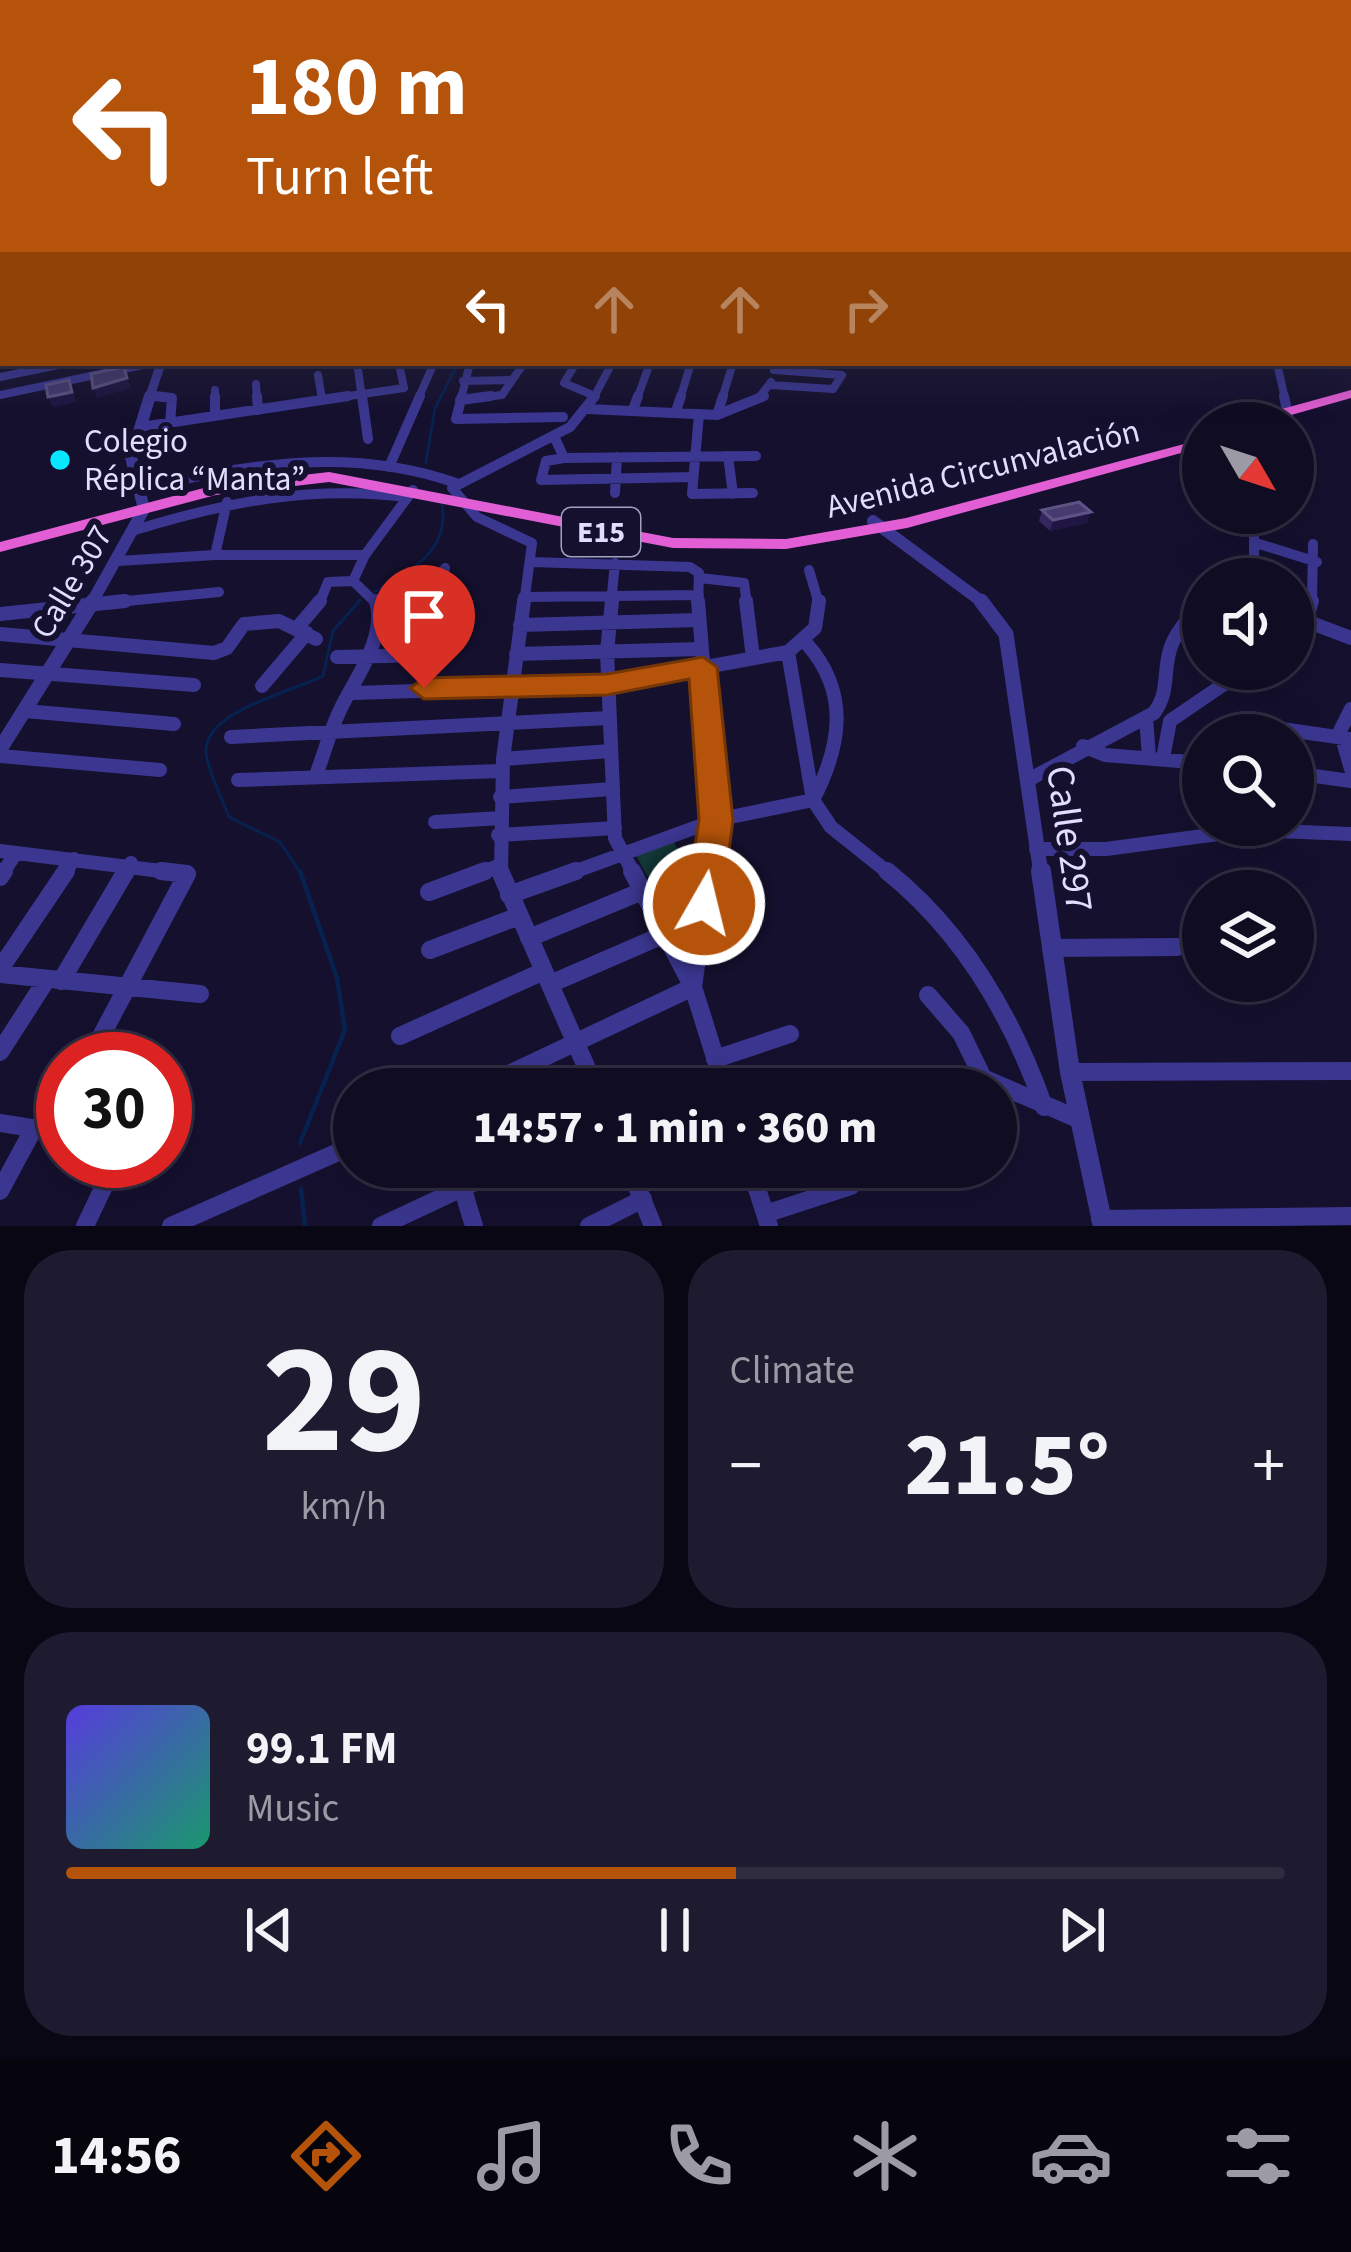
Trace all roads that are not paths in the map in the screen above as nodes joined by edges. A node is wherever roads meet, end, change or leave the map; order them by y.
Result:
1 (52, 366) edge
2 (61, 366) edge
3 (141, 366) edge
4 (156, 366) edge
5 (399, 366) edge
6 (433, 366) edge
7 (469, 366) edge
8 (522, 366) edge
9 (574, 366) edge
10 (610, 366) edge
11 (649, 366) edge
12 (690, 366) edge
13 (733, 366) edge
14 (775, 366) edge
15 (1277, 366) edge
16 (358, 369) dead end
17 (318, 375) dead end
18 (0, 377) edge
19 (512, 380) junction
20 (463, 381) junction
21 (62, 382) junction
22 (256, 384) dead end
23 (770, 385) junction
24 (215, 390) dead end
25 (363, 394) junction
26 (0, 395) edge
27 (153, 396) junction
28 (595, 396) junction
29 (1351, 398) edge
30 (322, 400) junction
31 (460, 400) junction
32 (1283, 402) edge
33 (634, 407) junction
34 (258, 410) junction
35 (588, 410) junction
36 (1314, 410) edge
37 (676, 411) junction
38 (699, 414) junction
39 (215, 416) junction
40 (717, 416) junction
41 (563, 417) dead end
42 (170, 423) junction
43 (141, 427) junction
44 (554, 436) junction
45 (368, 439) dead end
46 (1182, 440) edge
47 (1182, 449) edge
48 (728, 456) junction
49 (756, 456) dead end
50 (617, 457) junction
51 (694, 457) junction
52 (564, 458) junction
53 (389, 467) junction
54 (693, 477) junction
55 (616, 478) junction
56 (455, 490) junction
57 (615, 493) dead end
58 (753, 493) dead end
59 (410, 494) junction
60 (734, 494) junction
61 (140, 500) junction
62 (227, 502) junction
63 (908, 523) junction
64 (877, 525) junction
65 (135, 530) junction
66 (1258, 534) edge
67 (0, 536) edge
68 (1313, 544) dead end
69 (908, 545) junction
70 (0, 547) edge
71 (215, 555) junction
72 (365, 555) junction
73 (118, 560) junction
74 (531, 562) junction
75 (1317, 562) junction
76 (616, 563) junction
77 (446, 568) dead end
78 (809, 570) dead end
79 (1314, 572) edge
80 (353, 581) junction
81 (699, 586) junction
82 (218, 592) dead end
83 (523, 597) junction
84 (611, 597) junction
85 (91, 603) junction
86 (0, 614) edge
87 (698, 620) junction
88 (1314, 623) edge
89 (608, 624) junction
90 (520, 625) junction
91 (1182, 627) edge
92 (308, 633) junction
93 (0, 634) edge
94 (1351, 638) edge
95 (70, 639) junction
96 (808, 644) junction
97 (701, 649) junction
98 (607, 652) junction
99 (788, 652) junction
100 (516, 654) junction
101 (432, 655) junction
102 (367, 656) junction
103 (337, 657) dead end
104 (753, 658) junction
105 (703, 667) junction
106 (0, 670) edge
107 (49, 674) junction
108 (194, 685) dead end
109 (607, 685) junction
110 (262, 686) dead end
111 (514, 687) junction
112 (424, 688) junction
113 (1215, 690) edge
114 (354, 693) junction
115 (1351, 709) edge
116 (25, 711) junction
117 (608, 718) junction
118 (1146, 718) junction
119 (174, 724) dead end
120 (509, 724) junction
121 (330, 733) junction
122 (1314, 734) edge
123 (231, 737) dead end
124 (1344, 738) edge
125 (1083, 746) junction
126 (610, 751) junction
127 (0, 753) edge
128 (1156, 757) junction
129 (1182, 760) edge
130 (502, 765) junction
131 (160, 770) dead end
132 (1351, 770) edge
133 (316, 776) junction
134 (1314, 776) edge
135 (238, 780) dead end
136 (1028, 780) junction
137 (1351, 781) edge
138 (613, 789) junction
139 (500, 797) junction
140 (813, 800) junction
141 (716, 820) junction
142 (435, 822) dead end
143 (500, 826) junction
144 (615, 828) junction
145 (1351, 834) edge
146 (1036, 849) junction
147 (618, 851) junction
148 (8, 852) edge
149 (74, 859) junction
150 (131, 863) junction
151 (498, 866) junction
152 (0, 877) edge
153 (429, 892) dead end
154 (640, 892) junction
155 (509, 895) junction
156 (519, 916) junction
157 (664, 935) junction
158 (529, 938) junction
159 (1177, 947) dead end
160 (1051, 948) junction
161 (430, 950) dead end
162 (0, 971) edge
163 (547, 978) junction
164 (54, 980) junction
165 (128, 982) junction
166 (692, 987) junction
167 (200, 994) dead end
168 (928, 995) dead end
169 (103, 1032) edge
170 (790, 1034) dead end
171 (400, 1036) dead end
172 (575, 1042) junction
173 (0, 1052) edge
174 (716, 1059) junction
175 (521, 1068) edge
176 (587, 1068) edge
177 (719, 1068) edge
178 (1351, 1071) edge
179 (1070, 1072) junction
180 (1044, 1107) junction
181 (1078, 1119) junction
182 (0, 1123) edge
183 (36, 1128) edge
184 (36, 1147) edge
185 (333, 1154) edge
186 (103, 1188) edge
187 (466, 1188) edge
188 (638, 1188) edge
189 (757, 1188) edge
190 (846, 1188) edge
191 (462, 1190) junction
192 (0, 1191) edge
193 (643, 1199) junction
194 (1351, 1216) edge
195 (767, 1220) edge
196 (1101, 1223) edge
197 (85, 1226) edge
198 (171, 1226) edge
199 (381, 1226) edge
200 (474, 1226) edge
201 (590, 1226) edge
202 (653, 1226) edge

1 - 18 street
2 - 21 street
3 - 21 street
4 - 27 street, Calle 307
5 - 25 street
6 - 53 street
7 - 20 street
8 - 19 street
9 - 28 street
10 - 28 street
11 - 33 street
12 - 37 street
13 - 40 street
14 - 23 street
14 - 23 street
15 - 32 street
16 - 25 street
17 - 30 street
19 - 20 street
19 - 31 street
20 - 31 street
21 - 26 street
22 - 34 street
23 - 40 street
24 - 39 street
25 - 30 street
25 - 45 street
27 - 42 street
27 - 43 street, Calle 307
28 - 35 street
29 - 36 highway
30 - 34 street
31 - 41 street
33 - 35 street
33 - 37 street
34 - 39 street
35 - 44 street
37 - 38 street
38 - 40 street
38 - 51 street
39 - 42 street
42 - 43 street
43 - 61 street, Calle 307
44 - 52 street
44 - 56 street
46 - 64 highway, Avenida Circunvalación / E15
47 - 63 highway, Avenida Circunvalación / E15
48 - 49 street
48 - 51 street
48 - 60 street
50 - 51 street
50 - 52 street
50 - 55 street
51 - 54 street
52 - 55 street
53 - 56 street
53 - 61 street
54 - 55 street
54 - 60 street
55 - 57 street
56 - 59 highway, Avenida Circunvalación / E15
56 - 61 highway, Avenida Circunvalación / E15
56 - 64 highway, Avenida Circunvalación / E15
56 - 74 street
58 - 60 street
59 - 61 highway, Avenida Circunvalación / E15
59 - 62 street
59 - 72 street
61 - 65 street, Calle 307
61 - 67 highway, Avenida Circunvalación / E15
61 - 70 highway, Avenida Circunvalación / E15
62 - 65 street
62 - 71 street
63 - 64 highway, Avenida Circunvalación / E15
63 - 69 highway
64 - 69 street, Calle 297
65 - 73 street, Calle 307
66 - 75 street
68 - 75 street
69 - 136 street, Calle 297
71 - 72 street
71 - 73 street
72 - 80 street
73 - 85 street, Calle 307
74 - 76 street
74 - 83 street
75 - 79 street
76 - 81 street
76 - 84 street
77 - 101 street
78 - 96 street
80 - 92 street
80 - 102 street
81 - 84 street
81 - 87 street
81 - 104 street
82 - 85 street
83 - 84 street
83 - 90 street
84 - 89 street
85 - 86 street
85 - 95 street, Calle 307
87 - 89 street
87 - 97 street
88 - 94 street
89 - 90 street
89 - 98 street
90 - 100 street
91 - 118 street
92 - 95 street
92 - 110 street
93 - 95 street
95 - 107 street, Calle 307
96 - 99 street
96 - 140 street
97 - 98 street
97 - 105 street
98 - 100 street
98 - 109 street
99 - 104 street
99 - 140 street
100 - 111 street
101 - 102 street
101 - 112 street
102 - 103 street
102 - 114 street
104 - 105 street
105 - 109 street
105 - 141 street
106 - 107 street
107 - 108 street
107 - 116 street, Calle 307
109 - 111 street
109 - 117 street
111 - 112 street
111 - 120 street
112 - 114 street
113 - 128 street
114 - 121 street
115 - 124 street
116 - 119 street
116 - 127 street, Calle 307
117 - 120 street
117 - 126 street
118 - 125 street
118 - 128 street
120 - 121 street
120 - 130 street
121 - 123 street
121 - 133 street
122 - 124 street
124 - 132 street
125 - 128 street
125 - 136 street
126 - 130 street
126 - 138 street
127 - 131 street
128 - 129 street
130 - 133 street
130 - 139 street
133 - 135 street
134 - 137 street
136 - 146 street, Calle 297
138 - 139 street
138 - 144 street
139 - 143 street
140 - 141 street
140 - 180 street
141 - 147 street
141 - 166 street
142 - 143 street
143 - 144 street
143 - 151 street
144 - 147 street
145 - 146 street
146 - 160 street, Calle 297
147 - 154 street
147 - 155 street
148 - 149 street
148 - 152 street
149 - 150 street
149 - 162 street
150 - 164 street
150 - 165 street
151 - 153 street
151 - 155 street
154 - 157 street
154 - 158 street
155 - 156 street
156 - 158 street
156 - 161 street
157 - 163 street
157 - 166 street
158 - 163 street
159 - 160 street
160 - 179 street, Calle 297
162 - 164 street
163 - 171 street
163 - 172 street
164 - 165 street
164 - 173 street
165 - 167 street
165 - 169 street
166 - 172 street
166 - 174 street
168 - 180 street
170 - 174 street
172 - 175 street
172 - 176 street
174 - 177 street
178 - 179 street
179 - 181 street, Calle 297
180 - 181 street
181 - 196 street, Calle 297
182 - 183 street
184 - 192 street
185 - 198 street
186 - 197 street
187 - 191 street
188 - 193 street
189 - 195 street
190 - 195 street
191 - 199 street
191 - 200 street
193 - 201 street
193 - 202 street
194 - 196 street

